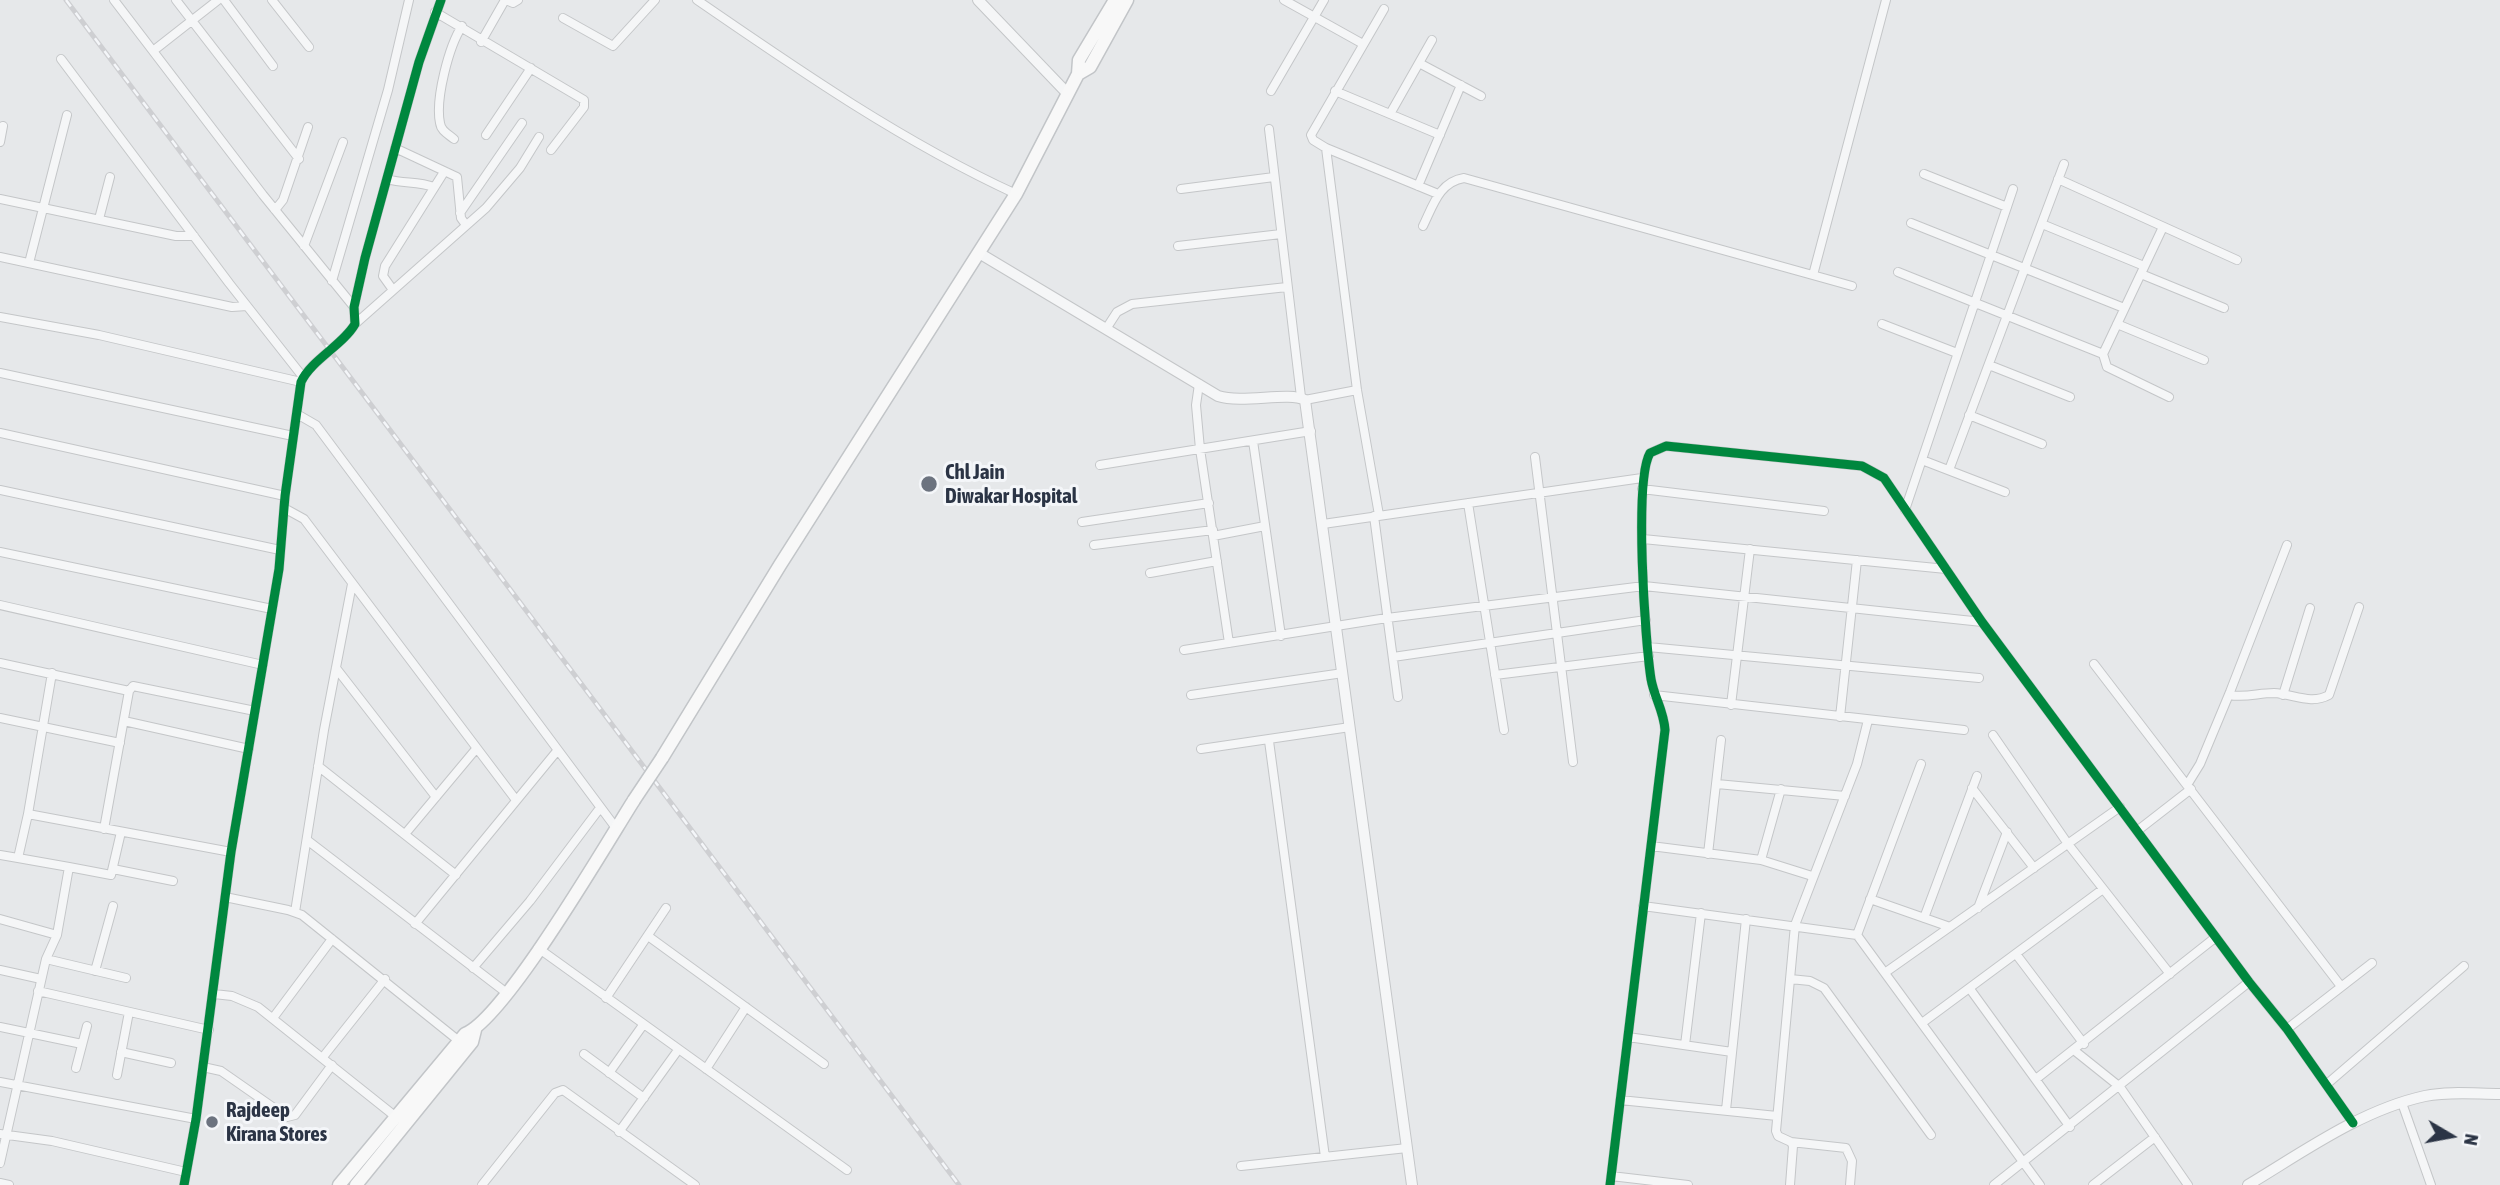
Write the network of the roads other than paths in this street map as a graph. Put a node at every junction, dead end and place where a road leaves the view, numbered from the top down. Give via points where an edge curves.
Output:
1 (114, 0) edge
2 (176, 0) edge
3 (218, 0) edge
4 (224, 0) edge
5 (272, 0) edge
6 (409, 0) edge
7 (441, 0) edge
8 (655, 0) edge
9 (697, 0) edge
10 (978, 0) edge
11 (1115, 0) edge
12 (1127, 0) edge
13 (1284, 0) edge
14 (1324, 0) edge
15 (1886, 0) edge
16 (510, 1) edge
17 (1384, 9) dead end
18 (435, 12) junction
19 (1314, 17) junction
20 (563, 18) dead end
21 (191, 21) junction
22 (462, 26) junction
23 (1432, 40) dead end
24 (481, 41) junction
25 (1363, 44) junction
26 (309, 47) dead end
27 (153, 51) junction
28 (61, 59) dead end
29 (1419, 63) junction
30 (273, 66) dead end
31 (531, 68) junction
32 (1078, 74) junction
33 (1461, 85) junction
34 (1271, 91) dead end
35 (1335, 91) junction
36 (1067, 93) junction
37 (1480, 96) dead end
38 (1390, 114) junction
39 (67, 116) dead end
40 (522, 123) dead end
41 (3, 126) dead end
42 (309, 127) dead end
43 (1269, 129) dead end
44 (486, 135) dead end
45 (1440, 135) junction
46 (539, 137) dead end
47 (454, 139) dead end
48 (0, 142) edge
49 (343, 142) dead end
50 (395, 148) junction
51 (1326, 148) junction
52 (551, 150) dead end
53 (299, 159) junction
54 (2064, 164) dead end
55 (444, 172) junction
56 (1924, 174) dead end
57 (110, 177) dead end
58 (1274, 177) junction
59 (387, 179) junction
60 (2058, 179) junction
61 (1418, 186) junction
62 (434, 187) junction
63 (1181, 188) dead end
64 (2013, 189) dead end
65 (1016, 194) junction
66 (1438, 194) junction
67 (0, 199) edge
68 (43, 207) junction
69 (2007, 207) junction
70 (275, 210) junction
71 (460, 213) junction
72 (99, 219) junction
73 (1911, 223) dead end
74 (2042, 224) junction
75 (466, 225) junction
76 (1423, 226) dead end
77 (2163, 227) junction
78 (1280, 234) junction
79 (194, 236) junction
80 (304, 246) junction
81 (1178, 246) dead end
82 (979, 253) junction
83 (1991, 254) junction
84 (0, 257) edge
85 (2237, 261) dead end
86 (29, 263) junction
87 (2025, 267) junction
88 (2143, 270) junction
89 (1898, 272) dead end
90 (1813, 275) junction
91 (332, 281) junction
92 (1852, 286) dead end
93 (1287, 287) junction
94 (393, 290) junction
95 (1975, 303) junction
96 (247, 306) junction
97 (354, 307) junction
98 (2124, 308) junction
99 (2224, 309) dead end
100 (2007, 315) junction
101 (0, 317) edge
102 (355, 324) junction
103 (1882, 324) dead end
104 (2117, 324) junction
105 (1106, 329) junction
106 (1958, 353) junction
107 (2103, 355) junction
108 (2204, 360) dead end
109 (1989, 365) junction
110 (0, 373) edge
111 (302, 379) junction
112 (1199, 384) junction
113 (1357, 390) junction
114 (2070, 397) dead end
115 (2169, 397) dead end
116 (1303, 399) junction
117 (297, 414) junction
118 (1969, 415) junction
119 (1311, 431) junction
120 (0, 433) edge
121 (293, 436) junction
122 (1253, 441) junction
123 (2042, 444) dead end
124 (1200, 449) junction
125 (1535, 457) dead end
126 (1922, 460) junction
127 (1100, 466) dead end
128 (1949, 470) junction
129 (1642, 478) junction
130 (1642, 489) junction
131 (0, 490) edge
132 (2005, 492) dead end
133 (1539, 493) junction
134 (285, 496) junction
135 (1209, 503) junction
136 (1468, 503) junction
137 (284, 508) junction
138 (1905, 510) junction
139 (1824, 511) dead end
140 (1376, 516) junction
141 (1083, 522) dead end
142 (1323, 524) junction
143 (1265, 526) junction
144 (1213, 533) junction
145 (1643, 539) junction
146 (1094, 545) dead end
147 (2287, 545) dead end
148 (1750, 549) junction
149 (280, 550) junction
150 (0, 552) edge
151 (1857, 560) junction
152 (1217, 561) junction
153 (1946, 569) junction
154 (1150, 573) dead end
155 (352, 584) junction
156 (1644, 586) junction
157 (1745, 595) junction
158 (1551, 596) junction
159 (0, 605) edge
160 (1483, 606) junction
161 (1851, 607) junction
162 (2359, 607) dead end
163 (2310, 608) dead end
164 (272, 609) junction
165 (1387, 618) junction
166 (1646, 620) junction
167 (1982, 622) junction
168 (1336, 628) junction
169 (1556, 632) junction
170 (1281, 636) junction
171 (1229, 643) junction
172 (1489, 643) junction
173 (1184, 650) dead end
174 (1649, 651) junction
175 (1738, 654) junction
176 (1393, 657) junction
177 (0, 663) edge
178 (1844, 663) junction
179 (2094, 664) dead end
180 (263, 665) junction
181 (1561, 666) junction
182 (336, 668) junction
183 (52, 673) junction
184 (1343, 673) junction
185 (1495, 675) junction
186 (1979, 678) dead end
187 (130, 691) junction
188 (1191, 695) dead end
189 (1654, 695) junction
190 (2229, 695) junction
191 (2283, 695) junction
192 (1398, 697) dead end
193 (1731, 705) junction
194 (255, 711) junction
195 (1840, 717) junction
196 (0, 718) edge
197 (1868, 720) junction
198 (124, 721) junction
199 (43, 727) junction
200 (1350, 727) junction
201 (1504, 730) dead end
202 (1964, 730) dead end
203 (1993, 735) dead end
204 (1721, 740) dead end
205 (1269, 741) junction
206 (120, 743) junction
207 (249, 749) junction
208 (476, 749) junction
209 (1201, 749) dead end
210 (557, 751) junction
211 (1573, 762) dead end
212 (1921, 764) dead end
213 (318, 766) junction
214 (1977, 776) dead end
215 (1717, 784) junction
216 (2189, 787) junction
217 (1972, 788) junction
218 (1780, 789) junction
219 (1845, 796) junction
220 (436, 797) junction
221 (516, 800) junction
222 (600, 807) junction
223 (2120, 807) junction
224 (28, 814) junction
225 (616, 828) junction
226 (104, 829) junction
227 (2137, 831) junction
228 (121, 832) junction
229 (2007, 832) junction
230 (405, 834) junction
231 (307, 840) junction
232 (2068, 844) junction
233 (1651, 846) junction
234 (231, 852) junction
235 (1708, 854) junction
236 (0, 855) edge
237 (18, 858) junction
238 (1761, 860) junction
239 (69, 867) junction
240 (2034, 868) junction
241 (113, 869) junction
242 (456, 875) junction
243 (1812, 876) junction
244 (173, 881) dead end
245 (2103, 889) junction
246 (225, 897) junction
247 (1870, 900) junction
248 (113, 906) dead end
249 (1643, 906) junction
250 (666, 908) dead end
251 (1978, 908) junction
252 (295, 912) junction
253 (1701, 913) junction
254 (1924, 918) junction
255 (0, 919) edge
256 (1746, 919) junction
257 (415, 924) junction
258 (1795, 925) junction
259 (1950, 927) junction
260 (57, 935) junction
261 (1857, 935) junction
262 (648, 936) junction
263 (2216, 937) junction
264 (332, 939) junction
265 (538, 948) junction
266 (2016, 954) junction
267 (46, 959) junction
268 (2372, 963) dead end
269 (2464, 966) dead end
270 (473, 968) junction
271 (0, 970) edge
272 (95, 971) junction
273 (1886, 972) junction
274 (2170, 974) junction
275 (126, 978) dead end
276 (41, 979) junction
277 (385, 979) junction
278 (1790, 979) junction
279 (2249, 982) junction
280 (2340, 985) junction
281 (1970, 989) junction
282 (38, 991) junction
283 (214, 994) junction
284 (508, 994) junction
285 (606, 998) junction
286 (746, 1007) junction
287 (129, 1012) junction
288 (273, 1018) junction
289 (1922, 1023) junction
290 (643, 1025) junction
291 (87, 1026) dead end
292 (0, 1027) edge
293 (2287, 1029) junction
294 (209, 1030) junction
295 (475, 1030) junction
296 (31, 1034) junction
297 (1628, 1037) junction
298 (459, 1041) junction
299 (82, 1044) junction
300 (2084, 1044) junction
301 (1685, 1045) junction
302 (678, 1051) junction
303 (2075, 1051) junction
304 (121, 1052) junction
305 (1732, 1052) junction
306 (584, 1054) dead end
307 (323, 1057) junction
308 (171, 1063) dead end
309 (824, 1064) dead end
310 (332, 1065) junction
311 (203, 1067) junction
312 (76, 1068) dead end
313 (706, 1069) junction
314 (609, 1073) junction
315 (117, 1075) dead end
316 (2036, 1079) junction
317 (0, 1082) edge
318 (2327, 1084) junction
319 (18, 1086) junction
320 (2120, 1087) junction
321 (2500, 1094) edge
322 (644, 1098) junction
323 (1620, 1100) junction
324 (2402, 1102) junction
325 (1726, 1110) junction
326 (1777, 1116) junction
327 (396, 1117) junction
328 (196, 1119) junction
329 (2353, 1123) junction
330 (2070, 1126) junction
331 (619, 1132) junction
332 (3, 1135) edge
333 (1931, 1135) dead end
334 (2155, 1137) junction
335 (1791, 1142) junction
336 (1407, 1149) junction
337 (1325, 1157) junction
338 (0, 1163) edge
339 (2024, 1164) junction
340 (1241, 1166) dead end
341 (847, 1170) dead end
342 (186, 1172) junction
343 (1611, 1180) edge
344 (0, 1183) edge
345 (9, 1185) edge
346 (184, 1185) edge
347 (340, 1185) edge
348 (356, 1185) edge
349 (482, 1185) edge
350 (695, 1185) edge
351 (1412, 1185) edge
352 (1688, 1185) edge
353 (1790, 1185) edge
354 (1850, 1185) edge
355 (1994, 1185) edge
356 (2040, 1185) edge
357 (2093, 1185) edge
358 (2188, 1185) edge
359 (2248, 1185) edge
360 (2431, 1185) edge

1 - 27 street
2 - 21 street
3 - 21 street
4 - 30 street
5 - 26 street
6 - 91 street via 368,164
7 - 18 street
8 - 20 street via 612,46
9 - 65 street via 884,124
10 - 36 street
11 - 32 main road via 1079,60
12 - 32 main road via 1090,67
13 - 19 street
14 - 19 street
15 - 90 street
16 - 24 street
17 - 25 street
18 - 22 street
18 - 50 street
19 - 25 street
19 - 34 street
21 - 27 street
21 - 53 street
22 - 24 street
22 - 47 street via 445,72 439,121
23 - 29 street
24 - 31 street
25 - 35 street
27 - 70 street
28 - 79 street
29 - 33 street
29 - 38 street
31 - 44 street
31 - 52 street via 585,103
32 - 36 main road
33 - 37 street
33 - 45 street
35 - 38 street
35 - 51 street via 1311,135
36 - 65 main road
38 - 45 street
39 - 68 street
40 - 71 street
41 - 48 street
42 - 53 street
43 - 58 street
45 - 61 street
46 - 75 street via 505,187
49 - 80 street
50 - 55 street
50 - 59 street
51 - 61 street
51 - 113 street
53 - 70 street
54 - 60 street
55 - 62 street
55 - 71 street via 460,182
56 - 69 street
57 - 72 street
58 - 63 street
58 - 78 street
59 - 62 street
59 - 97 street
60 - 74 street
60 - 77 street
61 - 66 street
62 - 94 street via 385,266 383,276
64 - 69 street
65 - 82 main road
66 - 76 street
66 - 90 street via 1447,184 1464,178
67 - 68 street
68 - 72 street
68 - 86 street
69 - 83 street
70 - 80 street
71 - 75 street
72 - 79 street
73 - 83 street
74 - 87 street
74 - 88 street
75 - 94 street
77 - 85 street
77 - 88 street
78 - 81 street
78 - 93 street
79 - 96 street
80 - 91 street
82 - 105 street
82 - 225 main road, bridge
83 - 87 street
83 - 95 street
84 - 86 street
86 - 96 street via 232,307
87 - 98 street
87 - 100 street
88 - 98 street
88 - 99 street
89 - 95 street
90 - 92 street
91 - 97 street
93 - 105 street via 1132,304 1117,312
93 - 116 street
94 - 102 street
95 - 100 street
95 - 106 street
96 - 111 street
97 - 102 street
98 - 104 street
100 - 107 street
100 - 109 street
101 - 111 street
102 - 111 street
103 - 106 street
104 - 107 street
104 - 108 street
105 - 112 street
106 - 126 street
107 - 115 street via 2107,367
109 - 114 street
109 - 118 street
110 - 121 street
111 - 117 street
112 - 116 street via 1218,396 1241,401
112 - 124 street
113 - 116 street
113 - 140 street
116 - 119 street
117 - 121 street
117 - 210 street via 316,425
118 - 123 street
118 - 128 street
119 - 122 street
119 - 142 street
120 - 134 street
121 - 134 street
122 - 124 street
122 - 143 street
124 - 127 street
124 - 135 street
125 - 133 street
126 - 128 street
126 - 138 street
128 - 132 street
129 - 130 street
129 - 133 street
129 - 138 street via 1650,453 1666,446 1862,466 1884,478
130 - 139 street
130 - 145 street
131 - 149 street
133 - 136 street
133 - 158 street
134 - 137 street
135 - 141 street
135 - 144 street
136 - 140 street
136 - 160 street
137 - 149 street
137 - 155 street via 304,519
138 - 153 street
140 - 142 street
140 - 165 street
142 - 168 street
143 - 144 street
143 - 170 street
144 - 146 street
144 - 152 street
145 - 148 street
145 - 156 street
147 - 190 street
148 - 151 street
148 - 157 street
149 - 164 street
150 - 164 street
151 - 153 street
151 - 161 street
152 - 154 street
152 - 171 street
153 - 167 street
155 - 182 street
155 - 208 street
156 - 157 street
156 - 158 street
156 - 166 street
157 - 161 street
157 - 175 street
158 - 160 street
158 - 169 street
159 - 180 street
160 - 165 street
160 - 172 street
161 - 167 street
161 - 178 street
162 - 191 street via 2329,695 2320,699
163 - 191 street
164 - 180 street
165 - 168 street
165 - 176 street
166 - 169 street
166 - 174 street
167 - 223 street
168 - 170 street
168 - 184 street
169 - 172 street
169 - 181 street
170 - 171 street
171 - 173 street
172 - 176 street
172 - 185 street
174 - 175 street
174 - 181 street
174 - 189 street
175 - 178 street
175 - 193 street
176 - 192 street
177 - 183 street
178 - 186 street
178 - 195 street
179 - 216 street
180 - 194 street
181 - 185 street
181 - 211 street
182 - 213 street
182 - 220 street
183 - 187 street
183 - 199 street
184 - 188 street
184 - 200 street
185 - 201 street
187 - 194 street via 138,684
187 - 198 street
189 - 193 street
189 - 233 street via 1665,730
190 - 191 street
190 - 216 street
193 - 195 street
194 - 207 street
195 - 197 street
196 - 199 street
197 - 202 street
197 - 219 street
198 - 206 street
198 - 207 street
199 - 206 street
199 - 224 street
200 - 205 street
200 - 336 street
203 - 232 street
204 - 215 street
205 - 209 street
205 - 337 street
206 - 226 street
207 - 234 street
208 - 220 street
208 - 221 street
210 - 221 street
210 - 222 street
212 - 247 street
213 - 230 street
213 - 231 street
214 - 217 street
215 - 218 street
215 - 235 street
216 - 227 street
216 - 280 street
217 - 229 street
217 - 254 street
218 - 219 street
218 - 238 street
219 - 243 street
220 - 230 street
221 - 242 street
222 - 225 street
222 - 270 street
223 - 227 street
223 - 232 street
224 - 226 street
224 - 237 street
225 - 265 main road
226 - 228 street
227 - 263 street
228 - 234 street
228 - 241 street
229 - 240 street
229 - 251 street
230 - 242 street
231 - 252 street
231 - 257 street
232 - 240 street
232 - 245 street
233 - 235 street
233 - 249 street
234 - 246 street
235 - 238 street
236 - 237 street
237 - 239 street
238 - 243 street
239 - 241 street via 107,876
239 - 260 street
240 - 251 street
241 - 244 street
242 - 257 street
243 - 258 street
245 - 266 street
245 - 274 street
246 - 252 street
246 - 283 street
247 - 254 street
247 - 261 street
248 - 272 street
249 - 253 street
249 - 297 street
250 - 262 street
251 - 259 street
252 - 264 street
253 - 256 street
253 - 301 street
254 - 259 street
255 - 260 street
256 - 258 street
256 - 305 street
257 - 270 street
258 - 261 street
258 - 278 street
259 - 273 street
260 - 267 street
261 - 273 street
262 - 285 street
262 - 286 street
263 - 274 street
263 - 279 street
264 - 277 street
264 - 288 street
265 - 284 main road
265 - 285 street
266 - 281 street
266 - 300 street
267 - 272 street
267 - 276 street
268 - 280 street
269 - 318 street
270 - 284 street
271 - 276 street
272 - 275 street
273 - 289 street
274 - 300 street
276 - 282 street
277 - 298 street
277 - 307 street
278 - 326 street
278 - 333 street via 1824,988
279 - 293 street
279 - 320 street
280 - 293 street
281 - 289 street
281 - 316 street
282 - 287 street
282 - 296 street
283 - 288 street via 242,999
283 - 294 street
284 - 295 main road
285 - 290 street
286 - 309 street
286 - 313 street
287 - 294 street
287 - 304 street
288 - 307 street
289 - 339 street
290 - 302 street
290 - 314 street
291 - 299 street
292 - 296 street
293 - 318 street
294 - 311 street
295 - 298 main road
295 - 348 main road via 472,1042
296 - 299 street
296 - 319 street
297 - 301 street
297 - 323 street
298 - 327 main road
299 - 312 street
300 - 303 street
301 - 305 street
302 - 313 street
302 - 322 street
303 - 316 street
303 - 320 street
304 - 308 street
304 - 315 street
305 - 325 street
306 - 314 street
307 - 310 street
310 - 311 street via 295,1115 287,1117 221,1071
310 - 327 street
311 - 328 street
313 - 341 street
314 - 322 street
316 - 330 street
317 - 319 street
318 - 329 street
319 - 328 street
319 - 332 street
320 - 330 street
320 - 334 street
321 - 324 street via 2427,1096
322 - 331 street
323 - 325 street
323 - 343 street
324 - 329 street
324 - 360 street
325 - 326 street
326 - 335 street via 1777,1136
327 - 347 main road
328 - 342 street
329 - 359 street
330 - 339 street
331 - 349 street via 566,1091 558,1090
331 - 350 street
332 - 338 street
332 - 342 street via 52,1141
334 - 357 street
334 - 358 street
335 - 353 street
335 - 354 street via 1846,1148 1852,1161
336 - 337 street
336 - 351 street
337 - 340 street
339 - 355 street
339 - 356 street
342 - 346 street
343 - 352 street
344 - 345 street

